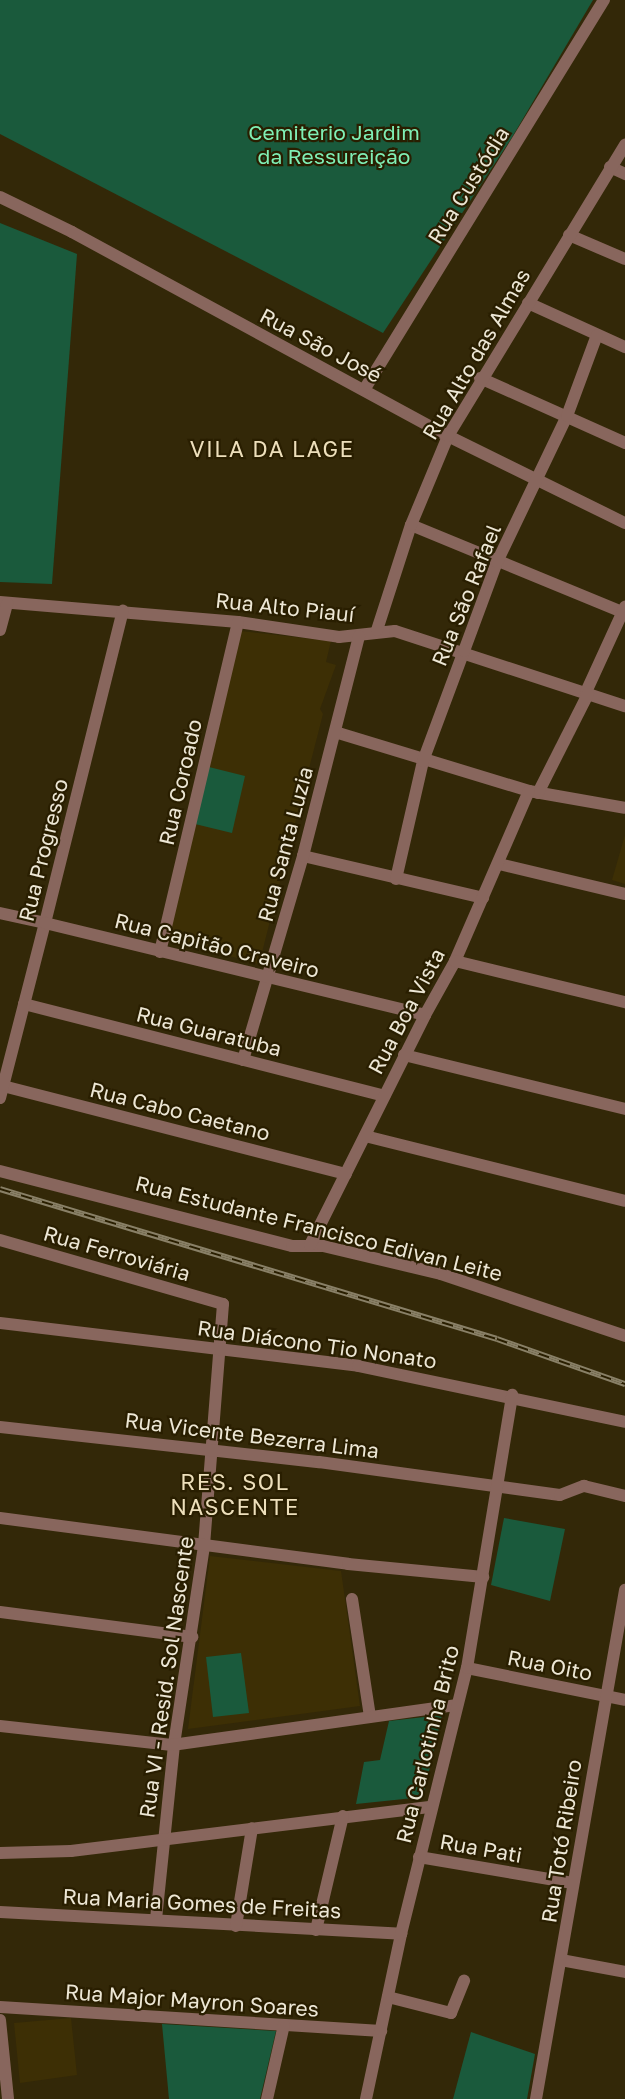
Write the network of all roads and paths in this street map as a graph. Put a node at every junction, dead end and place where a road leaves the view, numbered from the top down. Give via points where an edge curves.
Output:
1 (604, 0) edge
2 (625, 145) edge
3 (610, 167) junction
4 (625, 174) edge
5 (0, 198) edge
6 (569, 236) junction
7 (625, 259) edge
8 (528, 303) junction
9 (597, 335) junction
10 (625, 347) edge
11 (480, 378) junction
12 (364, 390) junction
13 (567, 416) junction
14 (448, 436) junction
15 (625, 443) edge
16 (536, 480) junction
17 (625, 523) edge
18 (411, 525) junction
19 (497, 562) junction
20 (3, 603) edge
21 (123, 611) junction
22 (624, 611) edge
23 (238, 622) junction
24 (0, 630) edge
25 (377, 630) junction
26 (359, 636) junction
27 (464, 651) junction
28 (587, 693) junction
29 (625, 706) edge
30 (335, 732) junction
31 (423, 761) junction
32 (534, 792) junction
33 (625, 808) edge
34 (303, 856) junction
35 (499, 864) junction
36 (396, 879) junction
37 (625, 894) edge
38 (483, 897) junction
39 (0, 913) edge
40 (45, 923) junction
41 (160, 952) junction
42 (455, 961) junction
43 (270, 977) junction
44 (625, 1002) edge
45 (24, 1004) junction
46 (425, 1015) junction
47 (404, 1055) junction
48 (243, 1060) junction
49 (2, 1092) edge
50 (384, 1096) junction
51 (625, 1109) edge
52 (365, 1136) junction
53 (0, 1171) edge
54 (346, 1174) junction
55 (625, 1201) edge
56 (0, 1240) edge
57 (310, 1245) junction
58 (223, 1304) joint
59 (0, 1323) edge
60 (625, 1336) edge
61 (219, 1348) junction
62 (512, 1395) junction
63 (625, 1422) edge
64 (0, 1427) edge
65 (211, 1449) junction
66 (499, 1485) junction
67 (625, 1496) edge
68 (0, 1518) edge
69 (204, 1546) junction
70 (483, 1577) junction
71 (625, 1590) edge
72 (352, 1599) dead end
73 (0, 1612) edge
74 (192, 1637) junction
75 (467, 1668) junction
76 (605, 1696) junction
77 (625, 1700) edge
78 (457, 1705) junction
79 (370, 1717) junction
80 (0, 1726) edge
81 (175, 1744) junction
82 (431, 1807) junction
83 (344, 1816) junction
84 (252, 1827) junction
85 (164, 1839) junction
86 (0, 1853) edge
87 (419, 1857) junction
88 (573, 1883) junction
89 (0, 1912) edge
90 (156, 1920) junction
91 (236, 1926) junction
92 (316, 1930) junction
93 (401, 1934) junction
94 (561, 1960) junction
95 (625, 1972) edge
96 (464, 1980) dead end
97 (388, 1997) junction
98 (0, 2007) edge
99 (0, 2020) edge
100 (284, 2025) junction
101 (381, 2031) junction
102 (8, 2099) edge
103 (267, 2099) edge
104 (366, 2099) edge
105 (536, 2099) edge

1 - 12 street, Rua Custódia
2 - 3 street, Rua Alto das Almas
3 - 4 street
3 - 6 street, Rua Alto das Almas
5 - 12 street, Rua São José
6 - 7 street
6 - 8 street, Rua Alto das Almas
8 - 9 street
8 - 11 street, Rua Alto das Almas
9 - 10 street
9 - 13 street, Rua São Rafael
11 - 13 street
11 - 14 street, Rua Alto das Almas
12 - 14 street, Rua São José
13 - 15 street
13 - 16 street, Rua São Rafael
14 - 16 street, Rua São José
14 - 18 street, Rua Alto das Almas
16 - 17 street, Rua São José
16 - 19 street, Rua São Rafael
18 - 19 street
18 - 25 street, Rua Alto das Almas
19 - 22 street
19 - 27 street, Rua São Rafael
20 - 21 street, Rua Alto Piauí
20 - 24 street
21 - 23 street, Rua Alto Piauí
21 - 40 street, Rua Progresso
22 - 28 street, Rua Boa Vista
23 - 26 street, Rua Alto Piauí
23 - 41 street, Rua Coroado
25 - 26 street, Rua Alto Piauí
25 - 27 street, Rua Alto Piauí via 395,631
26 - 30 street, Rua Santa Luzia
27 - 28 street, Rua Alto Piauí
27 - 31 street, Rua São Rafael
28 - 29 street, Rua Alto Piauí
28 - 32 street, Rua Boa Vista
30 - 31 street
30 - 34 street, Rua Santa Luzia
31 - 32 street
31 - 36 street, Rua São Rafael
32 - 33 street
32 - 35 street, Rua Boa Vista
34 - 36 street
34 - 43 street, Rua Santa Luzia
35 - 37 street
35 - 38 street, Rua Boa Vista
36 - 38 street
38 - 42 street, Rua Boa Vista
39 - 40 street, Rua Capitão Craveiro
40 - 41 street, Rua Capitão Craveiro
40 - 45 street, Rua Progresso
41 - 43 street, Rua Capitão Craveiro
42 - 44 street
42 - 46 street, Rua Boa Vista
43 - 46 street, Rua Capitão Craveiro
43 - 48 street, Rua Santa Luzia
45 - 48 street, Rua Guaratuba
45 - 49 street, Rua Progresso
46 - 47 street, Rua Boa Vista
47 - 50 street, Rua Boa Vista
47 - 51 street
48 - 50 street, Rua Guaratuba
49 - 54 street, Rua Cabo Caetano
50 - 52 street, Rua Boa Vista
52 - 54 street, Rua Boa Vista
52 - 55 street
53 - 57 street, Rua Estudante Francisco Edivan Leite via 292,1246
54 - 57 street, Rua Boa Vista
56 - 58 street, Rua Ferroviária
57 - 60 street, Rua Estudante Francisco Edivan Leite via 441,1274
58 - 61 street, Rua VI - Resid. Sol Nascente
59 - 61 street, Rua Diácono Tio Nonato
61 - 62 street, Rua Diácono Tio Nonato via 358,1366
61 - 65 street, Rua VI - Resid. Sol Nascente
62 - 63 street, Rua Diácono Tio Nonato
62 - 66 street, Rua Carlotinha Brito
64 - 65 street, Rua Vicente Bezerra Lima
65 - 66 street, Rua Vicente Bezerra Lima
65 - 69 street, Rua VI - Resid. Sol Nascente
66 - 67 street, Rua Vicente Bezerra Lima via 560,1495 584,1485
66 - 70 street, Rua Carlotinha Brito
68 - 69 street
69 - 70 street
69 - 74 street, Rua VI - Resid. Sol Nascente
70 - 75 street, Rua Carlotinha Brito
71 - 76 street, Rua Totó Ribeiro
72 - 79 street
73 - 74 street
74 - 81 street, Rua VI - Resid. Sol Nascente
75 - 76 street, Rua Oito
75 - 78 street, Rua Carlotinha Brito
76 - 77 street, Rua Oito
76 - 88 street, Rua Totó Ribeiro
78 - 79 street
78 - 82 street, Rua Carlotinha Brito
79 - 81 street
80 - 81 street
81 - 85 street, Rua VI - Resid. Sol Nascente
82 - 83 street
82 - 87 street, Rua Carlotinha Brito
83 - 84 street
83 - 92 street
84 - 85 street
84 - 91 street
85 - 86 street via 71,1851
85 - 90 street, Rua VI - Resid. Sol Nascente
87 - 88 street, Rua Pati
87 - 93 street, Rua Carlotinha Brito
88 - 94 street, Rua Totó Ribeiro
89 - 90 street, Rua Maria Gomes de Freitas
90 - 91 street, Rua Maria Gomes de Freitas
91 - 92 street, Rua Maria Gomes de Freitas
92 - 93 street, Rua Maria Gomes de Freitas
93 - 97 street, Rua Carlotinha Brito
94 - 95 street
94 - 105 street, Rua Totó Ribeiro
96 - 97 street via 451,2013
97 - 101 street, Rua Carlotinha Brito
98 - 100 street, Rua Major Mayron Soares
99 - 102 street
100 - 101 street, Rua Major Mayron Soares
100 - 103 street
101 - 104 street, Rua Carlotinha Brito

